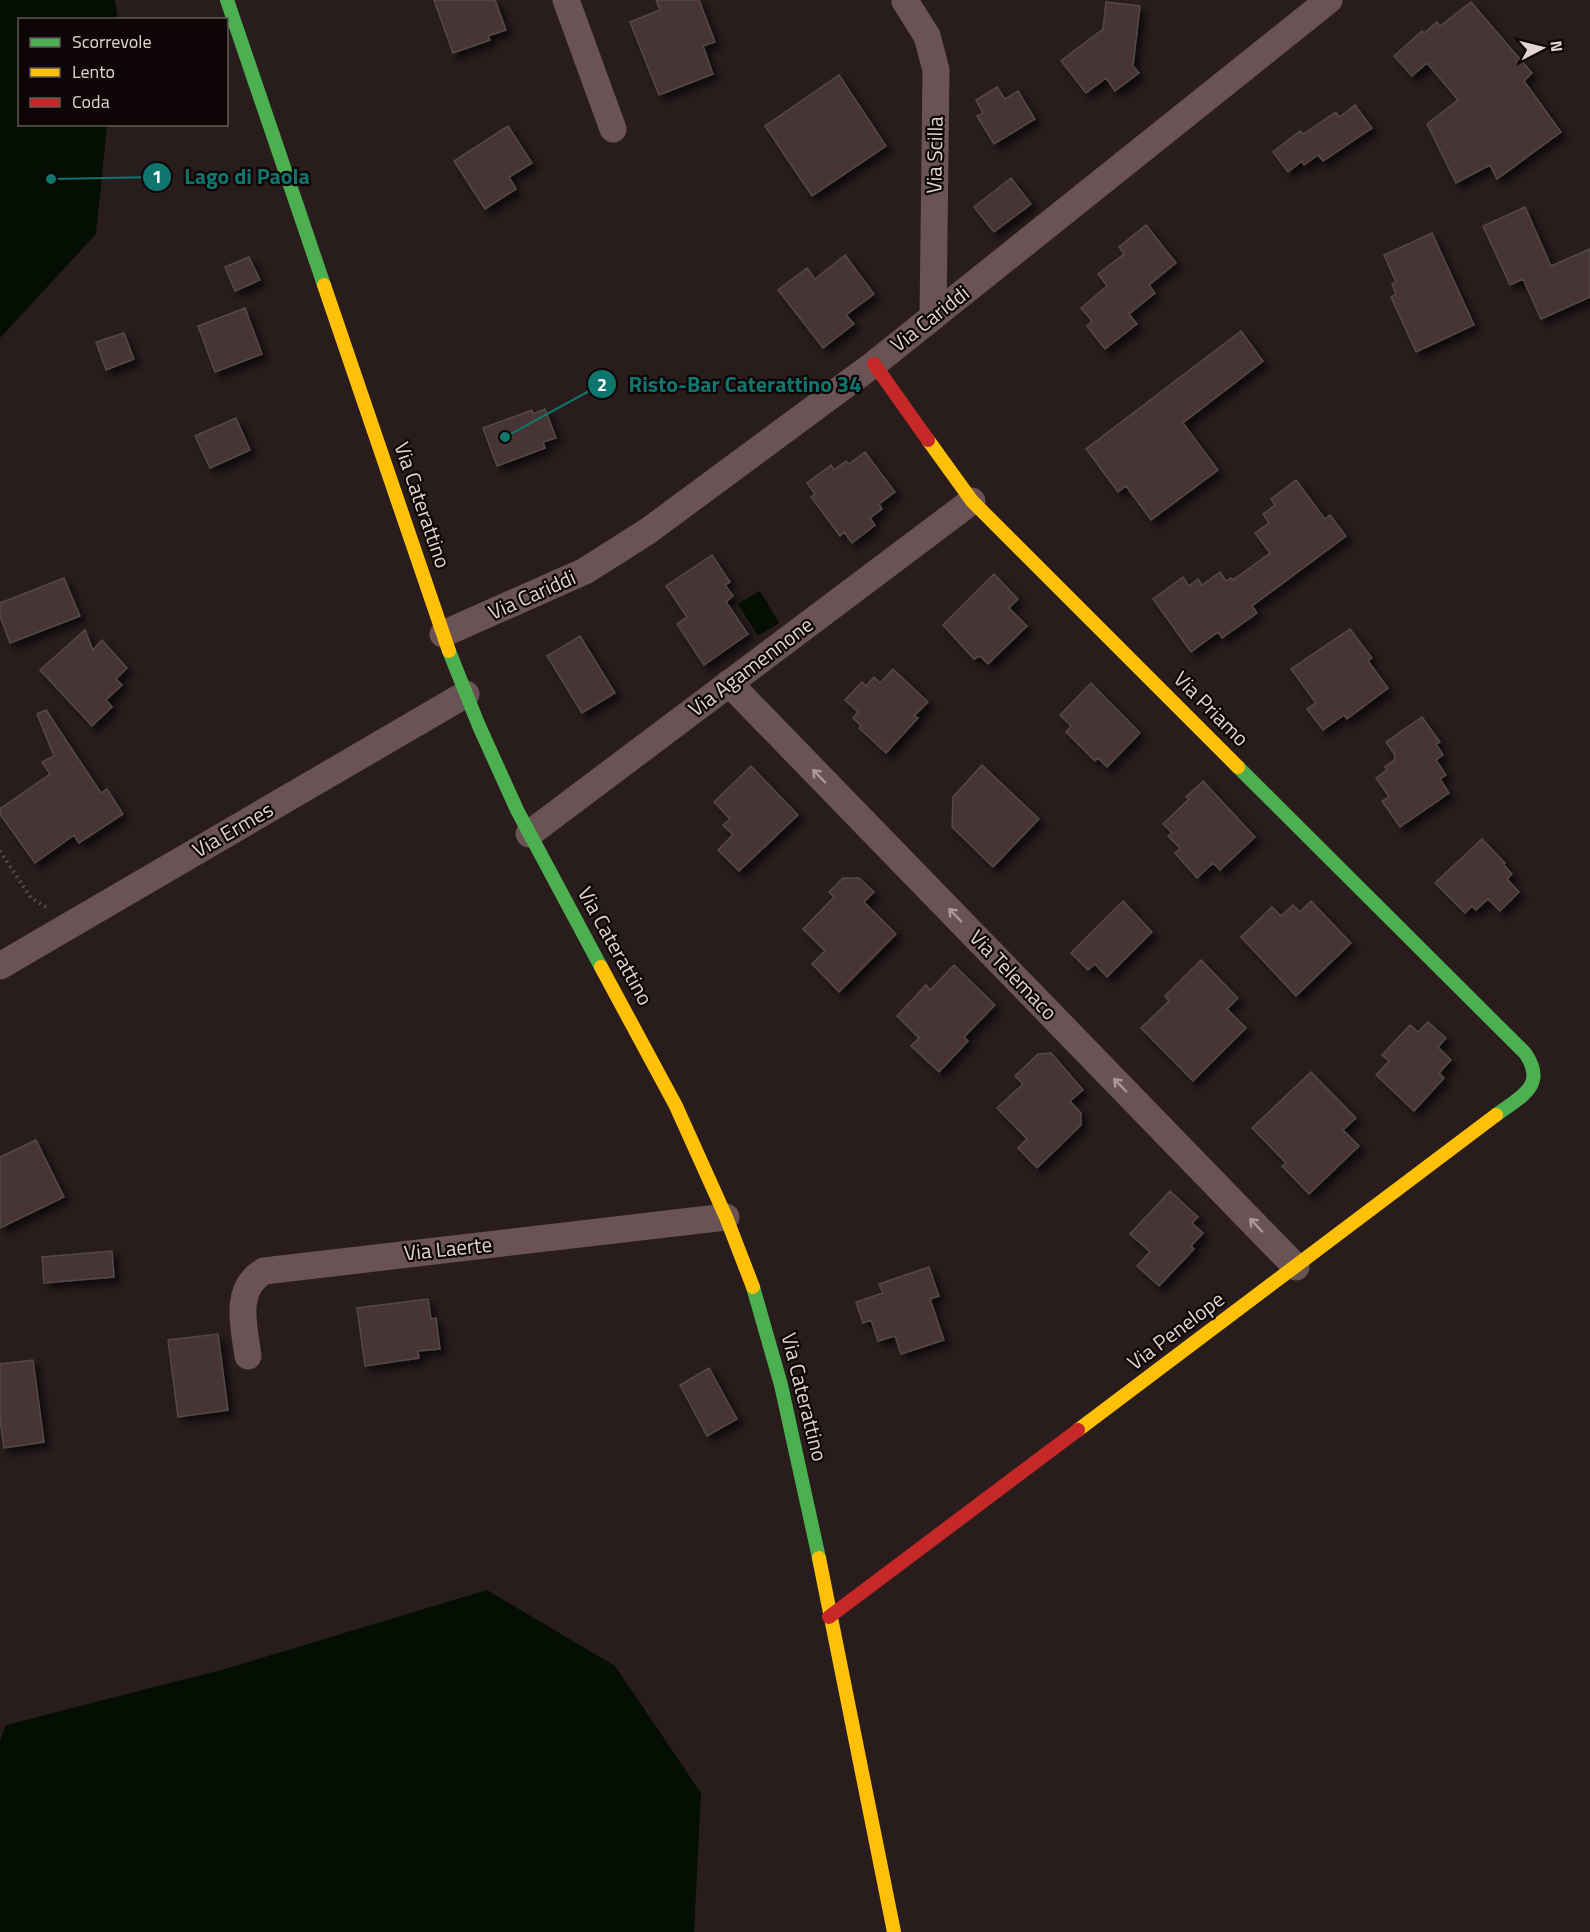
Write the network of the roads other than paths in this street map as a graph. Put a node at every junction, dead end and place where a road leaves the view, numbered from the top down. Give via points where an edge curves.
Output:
1 (227, 0) edge
2 (566, 0) edge
3 (1329, 0) edge
4 (905, 1) edge
5 (613, 129) dead end
6 (933, 317) junction
7 (874, 364) junction
8 (972, 501) junction
9 (443, 634) junction
10 (729, 683) junction
11 (466, 694) junction
12 (529, 834) junction
13 (0, 966) edge
14 (1534, 1071) joint
15 (726, 1217) junction
16 (1296, 1267) junction
17 (248, 1356) dead end
18 (829, 1617) junction
19 (894, 1932) edge

1 - 9 street, Via Caterattino
2 - 5 street
3 - 6 street, Via Cariddi
4 - 6 street, Via Scilla via 927,36 936,70
6 - 7 street, Via Cariddi
7 - 8 street, Via Priamo
7 - 9 street, Via Cariddi via 603,561
8 - 10 street, Via Agamennone
8 - 14 street, Via Priamo via 1517,1045
9 - 11 street, Via Caterattino
10 - 12 street, Via Agamennone
16 -> 10 street, Via Telemaco
11 - 12 street, Via Caterattino
11 - 13 street, Via Ermes
12 - 15 street, Via Caterattino via 660,1073
14 - 16 street, Via Penelope via 1527,1092
15 - 17 street, Via Laerte via 264,1271 250,1281 243,1298
15 - 18 street, Via Caterattino via 755,1293 772,1353 799,1463
16 - 18 street, Via Penelope
18 - 19 street, Via Caterattino

